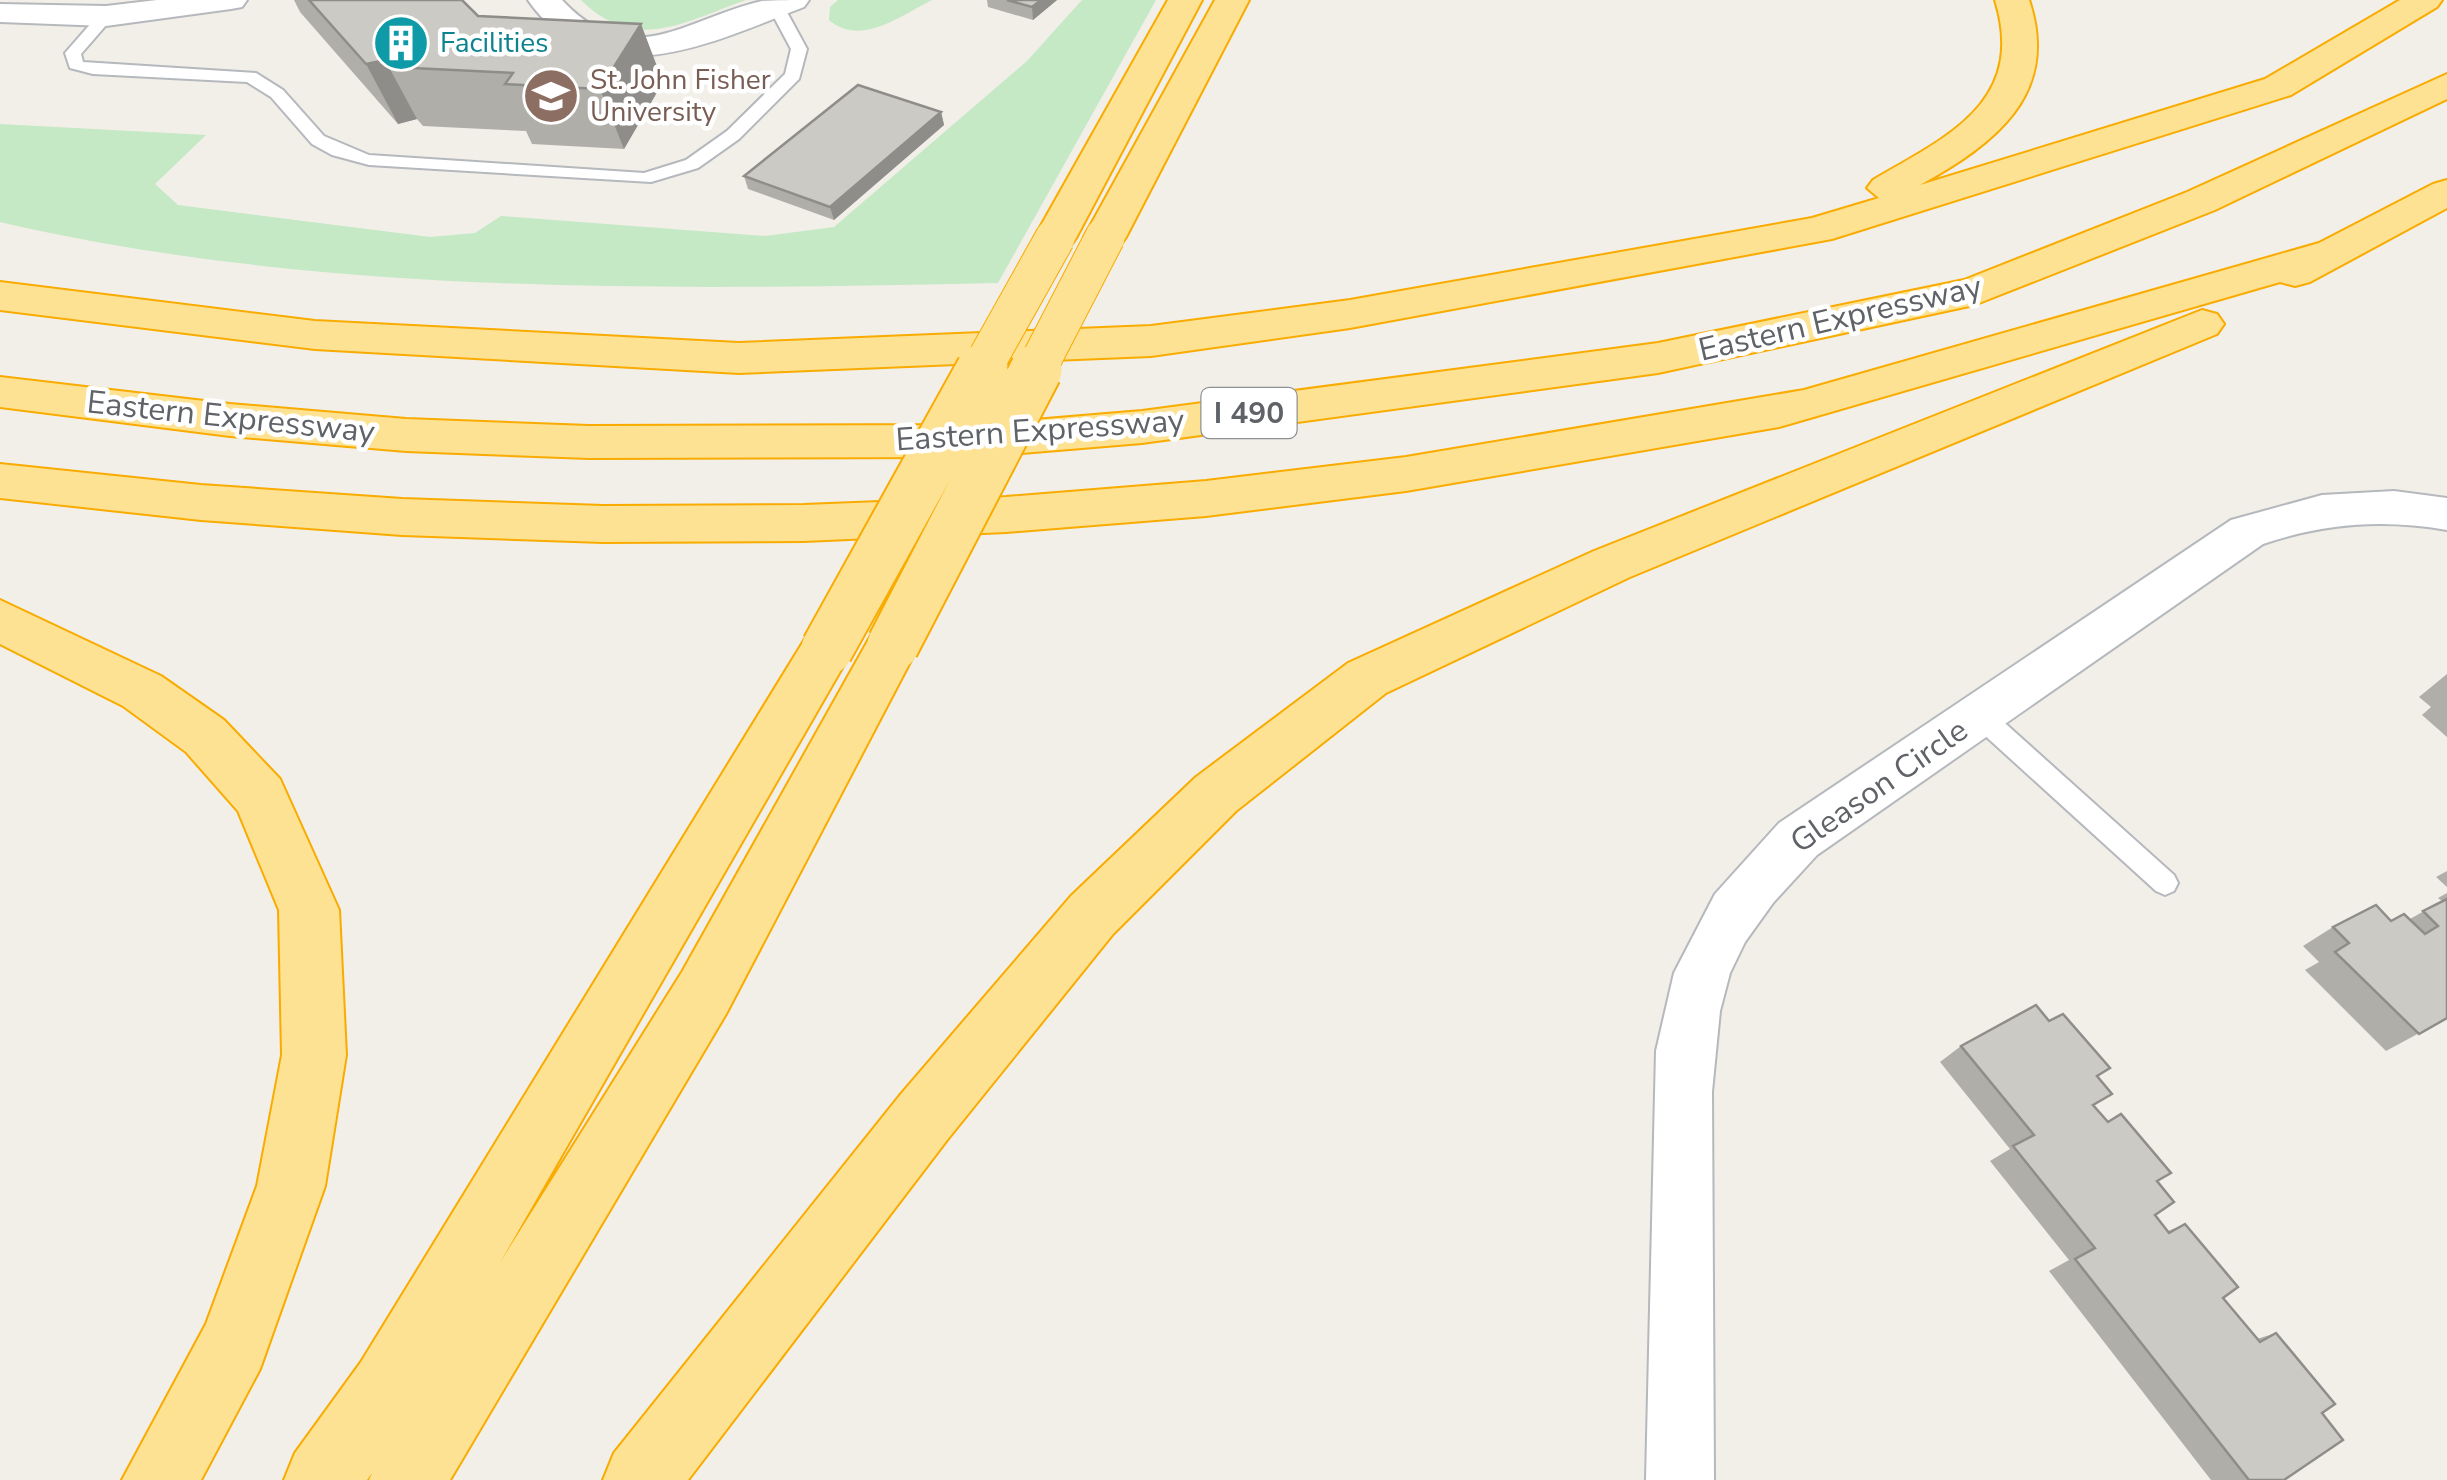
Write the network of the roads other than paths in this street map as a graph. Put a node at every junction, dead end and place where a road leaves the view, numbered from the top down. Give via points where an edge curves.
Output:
1 (231, 0) edge
2 (544, 0) edge
3 (1185, 0) edge
4 (1232, 0) edge
5 (2012, 0) edge
6 (2425, 0) edge
7 (784, 3) edge
8 (0, 13) edge
9 (106, 16) junction
10 (2447, 84) edge
11 (2447, 192) edge
12 (1818, 230) junction
13 (2328, 254) junction
14 (0, 296) edge
15 (0, 392) edge
16 (0, 481) edge
17 (2447, 514) edge
18 (0, 620) edge
19 (1978, 715) junction
20 (2165, 883) dead end
21 (160, 1480) edge
22 (322, 1480) edge
23 (407, 1480) edge
24 (641, 1480) edge
25 (1680, 1480) edge

1 - 9 street
2 - 7 street via 588,39 634,46 680,40
3 - 22 highway, bridge via 827,649 387,1388
4 - 23 highway, bridge via 704,993
5 - 12 highway via 2021,50 2008,91 1980,131
6 - 12 highway via 2278,87
7 - 9 lane via 800,48 793,74 733,135 692,164 645,178 369,160 336,151 312,136 270,83 76,65 73,53
8 - 9 street
10 - 15 highway, Eastern Expressway / I 490 via 2201,201 1974,291 1658,358 1142,427 975,441 589,442 250,422
11 - 13 highway
12 - 14 highway via 1332,317 1152,341 945,351 739,358 334,336
13 - 16 highway via 1805,406 1473,466 1162,505 834,524 553,524 247,508
13 - 24 highway via 2219,317 1630,556 1366,678 1216,794 1092,915
17 - 19 street, Gleason Circle via 2356,504 2247,532
18 - 21 highway via 142,691 205,736 260,796 309,910 314,1055 291,1186 236,1344
19 - 20 lane
19 - 25 street, Gleason Circle via 1798,839 1751,886 1715,941 1693,1006 1682,1090

